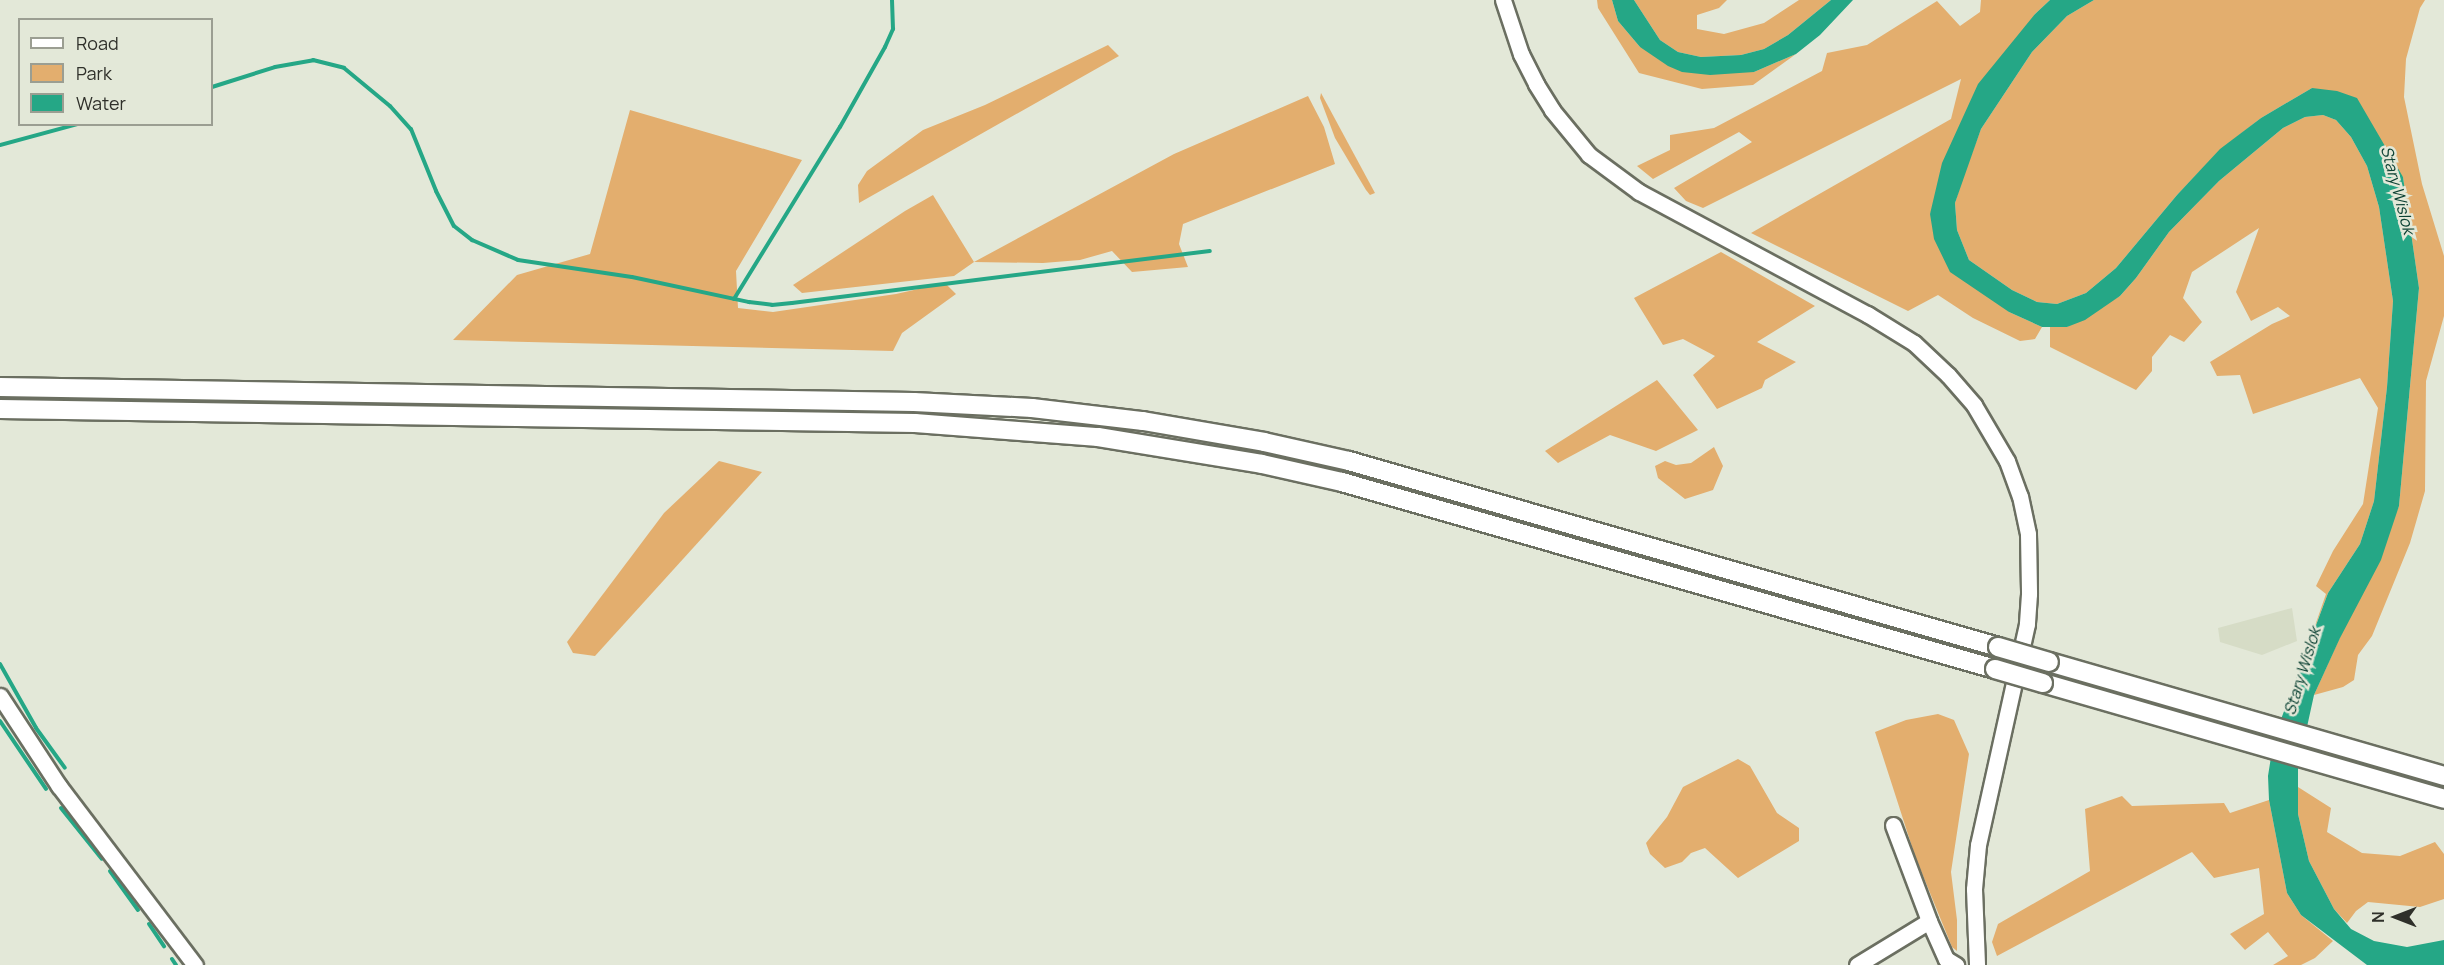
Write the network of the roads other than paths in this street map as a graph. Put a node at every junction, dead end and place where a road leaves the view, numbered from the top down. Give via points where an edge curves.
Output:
1 (1503, 0) edge
2 (0, 387) edge
3 (0, 409) edge
4 (0, 696) edge
5 (2444, 776) edge
6 (2444, 799) edge
7 (1893, 825) dead end
8 (1929, 921) junction
9 (195, 965) edge
10 (1857, 965) edge
11 (1956, 965) edge
12 (1977, 965) edge

1 - 12 street via 1536,84 1551,110 1590,155 1639,192 1914,343 1974,405 2007,461 2028,534 2029,594 2027,624 1978,845 1974,889
2 - 5 main road, bridge via 914,402 1032,408 1132,419 1349,461
3 - 6 main road, bridge via 915,423 1098,437 1262,464 1353,485
4 - 9 street via 59,786
7 - 8 street
8 - 10 street
8 - 11 street via 1946,959

